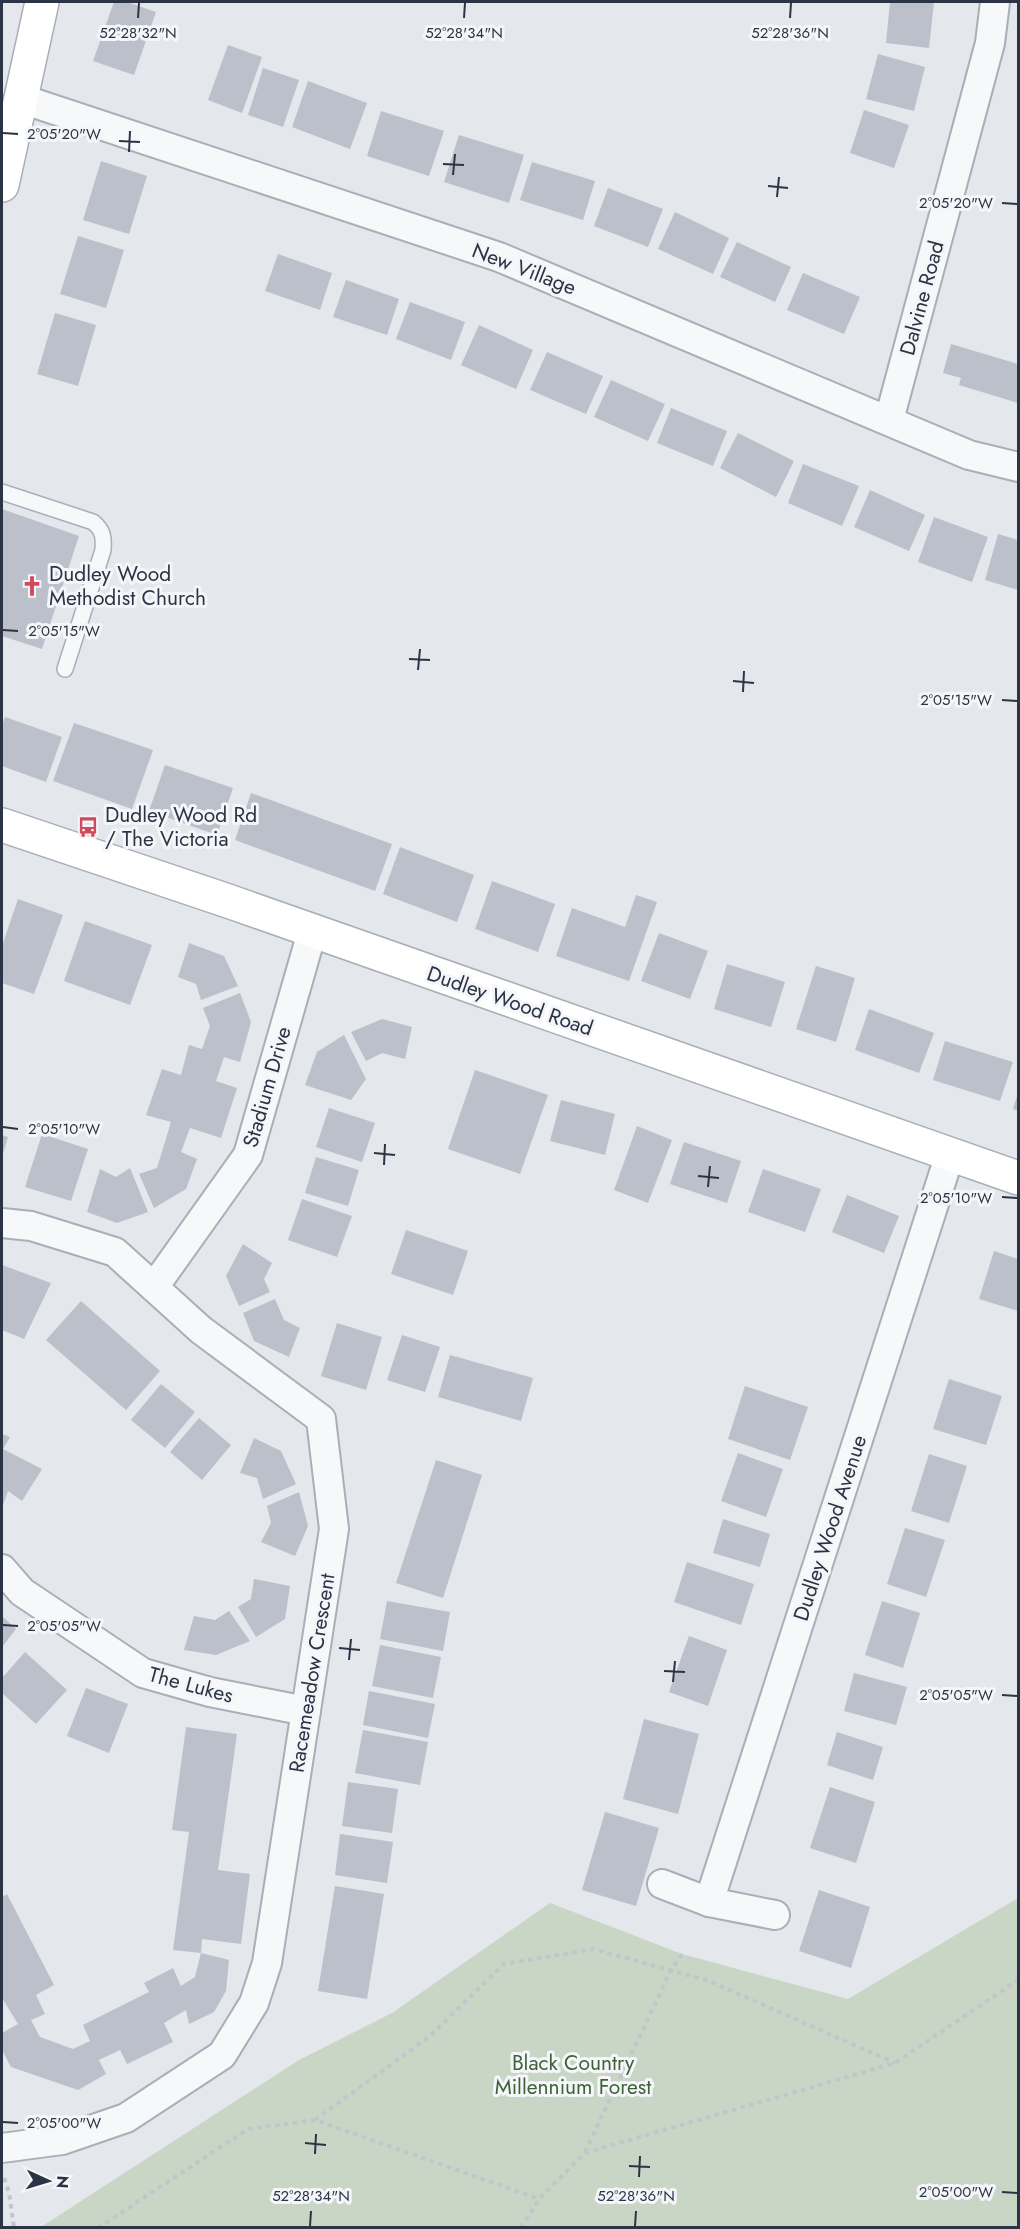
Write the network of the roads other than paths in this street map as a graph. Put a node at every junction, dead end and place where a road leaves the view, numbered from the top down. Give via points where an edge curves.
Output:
1 (42, 2) edge
2 (995, 2) edge
3 (19, 98) junction
4 (2, 185) edge
5 (889, 420) junction
6 (1018, 467) edge
7 (2, 492) edge
8 (65, 669) dead end
9 (2, 825) edge
10 (312, 932) junction
11 (950, 1154) junction
12 (1018, 1178) edge
13 (2, 1223) edge
14 (153, 1287) junction
15 (2, 1569) edge
16 (306, 1711) junction
17 (662, 1884) dead end
18 (709, 1902) junction
19 (775, 1915) dead end
20 (2, 2148) edge

1 - 3 street
2 - 5 street, Dalvine Road via 990,43
3 - 4 street
3 - 5 street, New Village via 500,257
5 - 6 street, New Village via 969,455
7 - 8 lane via 93,522 104,538
9 - 10 street, Dudley Wood Road
10 - 11 street, Dudley Wood Road
10 - 14 street, Stadium Drive via 248,1155
11 - 12 street, Dudley Wood Road
11 - 18 street, Dudley Wood Avenue
13 - 14 street, Racemeadow Crescent via 31,1226 115,1252
14 - 16 street, Racemeadow Crescent via 201,1330 321,1419 334,1529
15 - 16 street, The Lukes via 22,1592 143,1673 210,1692
16 - 20 street, Racemeadow Crescent via 267,1963 254,2003 222,2055 126,2118 62,2140
17 - 18 street
18 - 19 street

